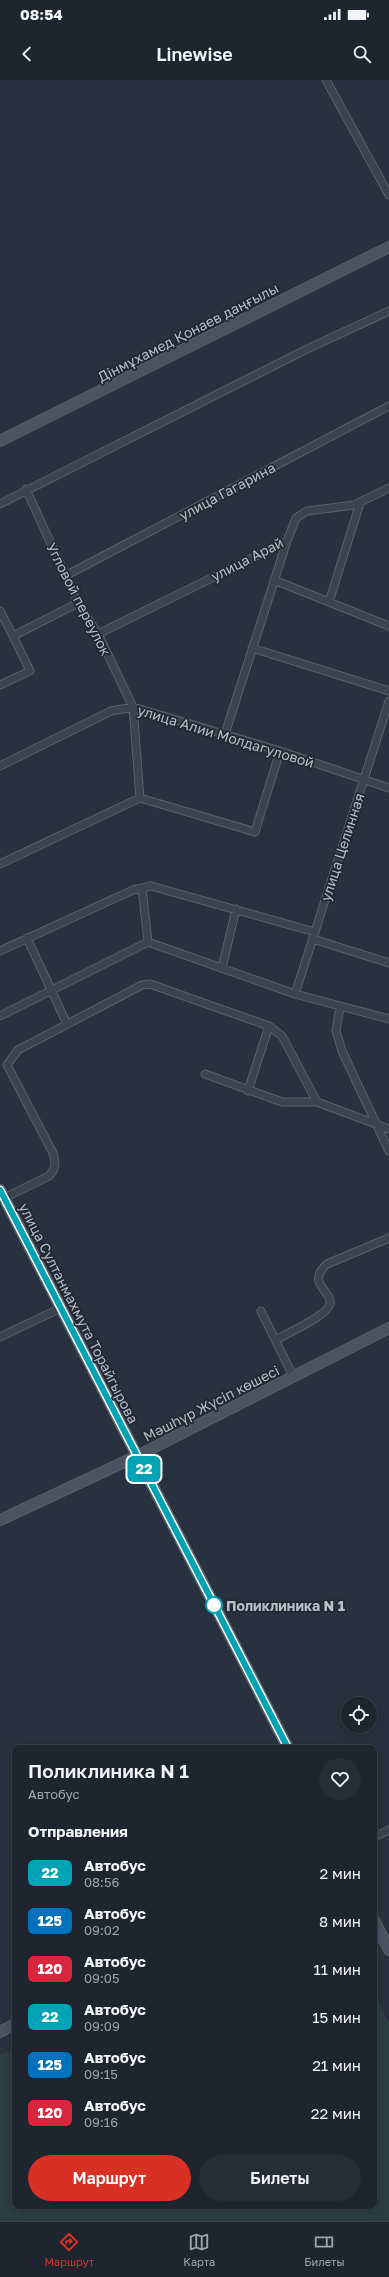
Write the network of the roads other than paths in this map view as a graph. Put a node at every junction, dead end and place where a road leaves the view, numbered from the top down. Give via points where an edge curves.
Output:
1 (326, 80) edge
2 (389, 195) edge
3 (389, 247) edge
4 (389, 311) edge
5 (389, 406) edge
6 (0, 442) edge
7 (389, 488) edge
8 (26, 489) junction
9 (360, 503) junction
10 (0, 504) edge
11 (287, 541) junction
12 (65, 576) junction
13 (274, 580) junction
14 (329, 602) junction
15 (78, 603) junction
16 (0, 611) edge
17 (389, 626) edge
18 (98, 634) junction
19 (13, 636) junction
20 (252, 648) junction
21 (0, 685) edge
22 (389, 691) edge
23 (389, 701) edge
24 (133, 707) junction
25 (225, 734) junction
26 (280, 751) junction
27 (0, 766) edge
28 (364, 780) junction
29 (389, 788) edge
30 (140, 798) junction
31 (0, 864) edge
32 (142, 888) junction
33 (236, 909) junction
34 (315, 932) junction
35 (27, 938) junction
36 (313, 939) junction
37 (148, 942) junction
38 (0, 951) edge
39 (389, 963) edge
40 (222, 968) junction
41 (51, 991) junction
42 (295, 994) junction
43 (340, 1006) junction
44 (0, 1016) edge
45 (389, 1019) edge
46 (67, 1024) junction
47 (269, 1026) junction
48 (205, 1074) dead end
49 (248, 1091) junction
50 (317, 1102) junction
51 (377, 1123) junction
52 (389, 1129) edge
53 (389, 1152) edge
54 (1, 1196) edge
55 (389, 1238) edge
56 (61, 1308) junction
57 (261, 1311) dead end
58 (389, 1328) edge
59 (0, 1336) edge
60 (276, 1340) junction
61 (293, 1376) junction
62 (137, 1456) junction
63 (0, 1520) edge
64 (286, 1745) edge
65 (389, 1830) edge
66 (377, 1836) edge
67 (377, 1926) edge
68 (389, 1950) edge
69 (12, 2026) edge
70 (0, 2032) edge

1 - 2 street
3 - 6 main road, Дінмұхамед Қонаев даңғылы
4 - 8 street
5 - 12 street, улица Гагарина
7 - 9 street, улица Арай
8 - 10 street
8 - 12 street, Угловой переулок
9 - 11 street, улица Арай via 307,511 296,518
9 - 14 street
11 - 13 street
11 - 18 street, улица Арай
12 - 15 street, Угловой переулок
13 - 14 street
13 - 20 street
14 - 17 street
15 - 18 street, Угловой переулок
15 - 19 street
16 - 19 street
18 - 24 street, Угловой переулок
19 - 21 street via 30,670
20 - 22 street
20 - 25 street
23 - 28 street, улица Целинная
24 - 25 street, улица Алии Молдагуловой
24 - 27 street, улица Алии Молдагуловой via 111,711
24 - 30 street
25 - 26 street, улица Алии Молдагуловой
26 - 28 street, улица Алии Молдагуловой
26 - 30 street via 255,832
28 - 29 street, улица Алии Молдагуловой
28 - 34 street, улица Целинная
30 - 31 street
32 - 33 street via 151,886
32 - 35 street
32 - 37 street
33 - 34 street
33 - 40 street
34 - 36 street, улица Целинная
35 - 38 street
35 - 41 street
36 - 39 street
36 - 42 street, улица Целинная
37 - 40 street
37 - 41 street
40 - 42 street
41 - 44 street
41 - 46 street
42 - 43 street
43 - 45 street
43 - 51 street via 336,1031 342,1051
46 - 47 street via 142,985 150,984
46 - 54 street via 18,1050 7,1065 56,1162 54,1171 49,1176
47 - 49 street
47 - 50 street via 282,1036
48 - 49 street
49 - 50 street via 282,1102
50 - 51 street
51 - 52 street
51 - 53 street
54 - 56 main road, улица Султанмахмута Торайгырова
55 - 60 street via 324,1267 319,1277 330,1304 326,1310
56 - 59 street
56 - 62 main road, улица Султанмахмута Торайгырова
57 - 60 street
58 - 61 main road, Мәшһүр Жүсіп көшесі
60 - 61 street
61 - 62 main road, Мәшһүр Жүсіп көшесі
62 - 63 main road, Мәшһүр Жүсіп көшесі
62 - 64 main road, улица Султанмахмута Торайгырова
65 - 66 street
67 - 68 main road
69 - 70 main road

